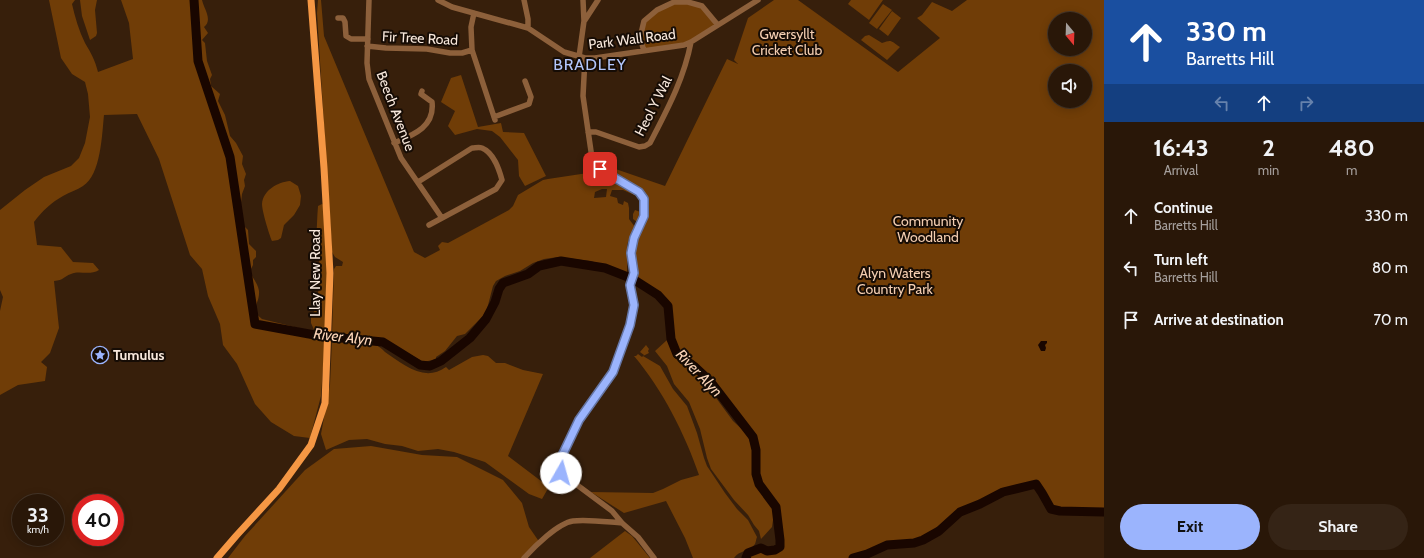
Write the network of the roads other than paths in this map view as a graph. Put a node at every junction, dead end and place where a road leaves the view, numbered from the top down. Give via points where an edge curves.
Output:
1 (311, 0) edge
2 (369, 0) edge
3 (438, 0) edge
4 (524, 0) edge
5 (583, 0) edge
6 (598, 0) edge
7 (758, 0) edge
8 (474, 13) junction
9 (338, 18) dead end
10 (584, 21) junction
11 (717, 24) junction
12 (528, 28) junction
13 (368, 39) junction
14 (691, 42) junction
15 (367, 46) junction
16 (472, 50) junction
17 (644, 51) junction
18 (582, 57) junction
19 (525, 83) dead end
20 (420, 94) dead end
21 (588, 132) junction
22 (394, 143) junction
23 (418, 182) junction
24 (442, 218) junction
25 (429, 225) dead end
26 (622, 523) junction
27 (217, 558) edge
28 (524, 558) edge
29 (654, 558) edge

1 - 27 main road, Llay New Road via 330,273 325,403 311,444 279,489
2 - 13 street, Beech Avenue
3 - 8 street, Park Wall Road
4 - 12 street
5 - 10 street
6 - 10 street
7 - 11 street, Park Wall Road
8 - 12 street, Park Wall Road
8 - 16 street via 471,27
9 - 13 street via 343,18 345,22 346,36 351,39
10 - 18 street
11 - 14 street, Park Wall Road
11 - 17 street via 702,6 674,2 657,10 644,21 640,38
12 - 18 street, Park Wall Road via 564,52
13 - 15 street, Beech Avenue
14 - 17 street, Park Wall Road
14 - 21 street, Heol Y Wal via 687,62 673,98 650,143 640,147 596,132
15 - 16 street, Fir Tree Road via 427,49 450,53
15 - 22 street, Beech Avenue via 369,79
16 - 19 street via 494,119 529,104 531,97
17 - 18 street, Park Wall Road via 596,58
18 - 21 street via 583,96
20 - 22 street via 432,102 433,111 424,127
21 - 26 street via 593,164 639,192 644,199 644,216 634,238 631,253 634,273 630,285 634,305 630,325 613,372 579,420 560,460 561,473 612,511
22 - 23 street, Beech Avenue
23 - 24 street, Beech Avenue
23 - 24 street via 472,148 481,148 490,154 502,180 496,189
24 - 25 street
26 - 28 street via 572,521 553,531
26 - 29 street via 638,537

